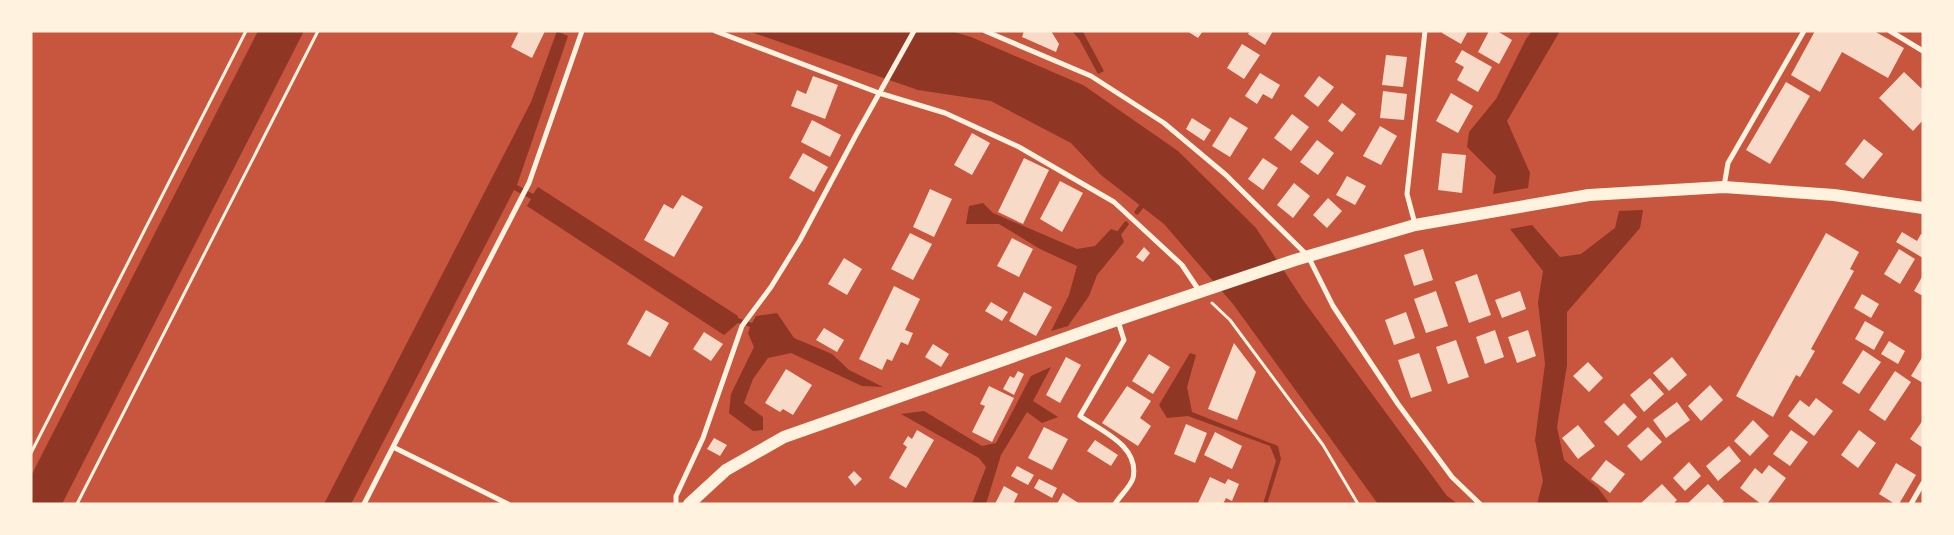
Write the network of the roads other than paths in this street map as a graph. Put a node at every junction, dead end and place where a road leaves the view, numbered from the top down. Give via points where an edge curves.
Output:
1 (582, 31) edge
2 (714, 31) edge
3 (914, 31) edge
4 (985, 31) edge
5 (1425, 31) edge
6 (1804, 31) edge
7 (1890, 31) edge
8 (1923, 51) edge
9 (879, 93) junction
10 (1724, 186) junction
11 (1923, 208) edge
12 (1415, 226) junction
13 (1308, 256) junction
14 (1205, 290) junction
15 (1117, 320) junction
16 (393, 447) junction
17 (1923, 483) edge
18 (364, 504) edge
19 (508, 504) edge
20 (676, 504) edge
21 (689, 504) edge
22 (1115, 504) edge
23 (1480, 504) edge
24 (1911, 504) edge

1 - 16 street via 529,183
2 - 9 street
3 - 9 street
4 - 13 street via 1091,76 1164,123 1226,175
5 - 12 street via 1407,194
6 - 10 street via 1728,163
7 - 8 street
9 - 14 street via 945,113 1019,147 1114,202
9 - 20 street via 800,240 742,326 703,438 676,496
10 - 11 main road via 1834,195
10 - 12 main road via 1589,195
12 - 13 main road
13 - 14 main road
13 - 23 street via 1333,306 1398,404 1452,477
14 - 15 main road
15 - 21 main road via 784,437 726,470
15 - 22 street via 1124,340 1080,416 1125,446 1134,463 1132,479
16 - 18 street
16 - 19 street
17 - 24 street

